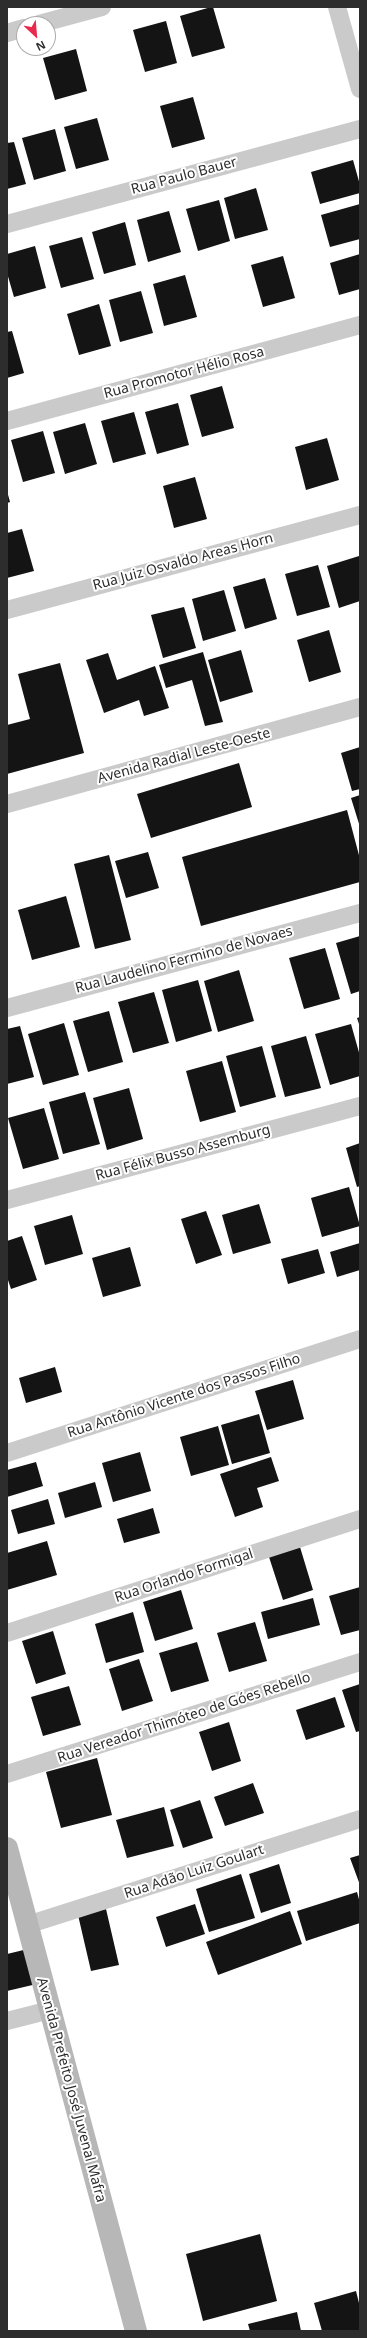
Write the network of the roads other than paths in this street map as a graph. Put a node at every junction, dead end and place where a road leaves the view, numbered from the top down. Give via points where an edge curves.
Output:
1 (102, 7) edge
2 (337, 7) edge
3 (56, 19) edge
4 (360, 90) edge
5 (360, 129) edge
6 (7, 224) edge
7 (360, 325) edge
8 (7, 421) edge
9 (360, 514) edge
10 (7, 610) edge
11 (360, 708) edge
12 (7, 804) edge
13 (360, 912) edge
14 (7, 1008) edge
15 (360, 1106) edge
16 (7, 1200) edge
17 (360, 1339) edge
18 (7, 1453) edge
19 (360, 1519) edge
20 (7, 1633) edge
21 (360, 1662) edge
22 (7, 1774) edge
23 (360, 1819) edge
24 (7, 1848) edge
25 (27, 1925) junction
26 (50, 2010) junction
27 (7, 2021) edge
28 (136, 2331) edge

1 - 3 street
2 - 4 street
5 - 6 street, Rua Paulo Bauer
7 - 8 street, Rua Promotor Hélio Rosa
9 - 10 street, Rua Juiz Osvaldo Areas Horn
11 - 12 street, Avenida Radial Leste-Oeste
13 - 14 street, Rua Laudelino Fermino de Novaes
15 - 16 street, Rua Félix Busso Assemburg
17 - 18 street, Rua Antônio Vicente dos Passos Filho
19 - 20 street, Rua Orlando Formigal
21 - 22 street, Rua Vereador Thimóteo de Góes Rebello
23 - 25 street, Rua Adão Luiz Goulart
24 - 25 main road, Avenida Prefeito José Juvenal Mafra
25 - 26 main road, Avenida Prefeito José Juvenal Mafra
26 - 27 street
26 - 28 main road, Avenida Prefeito José Juvenal Mafra

